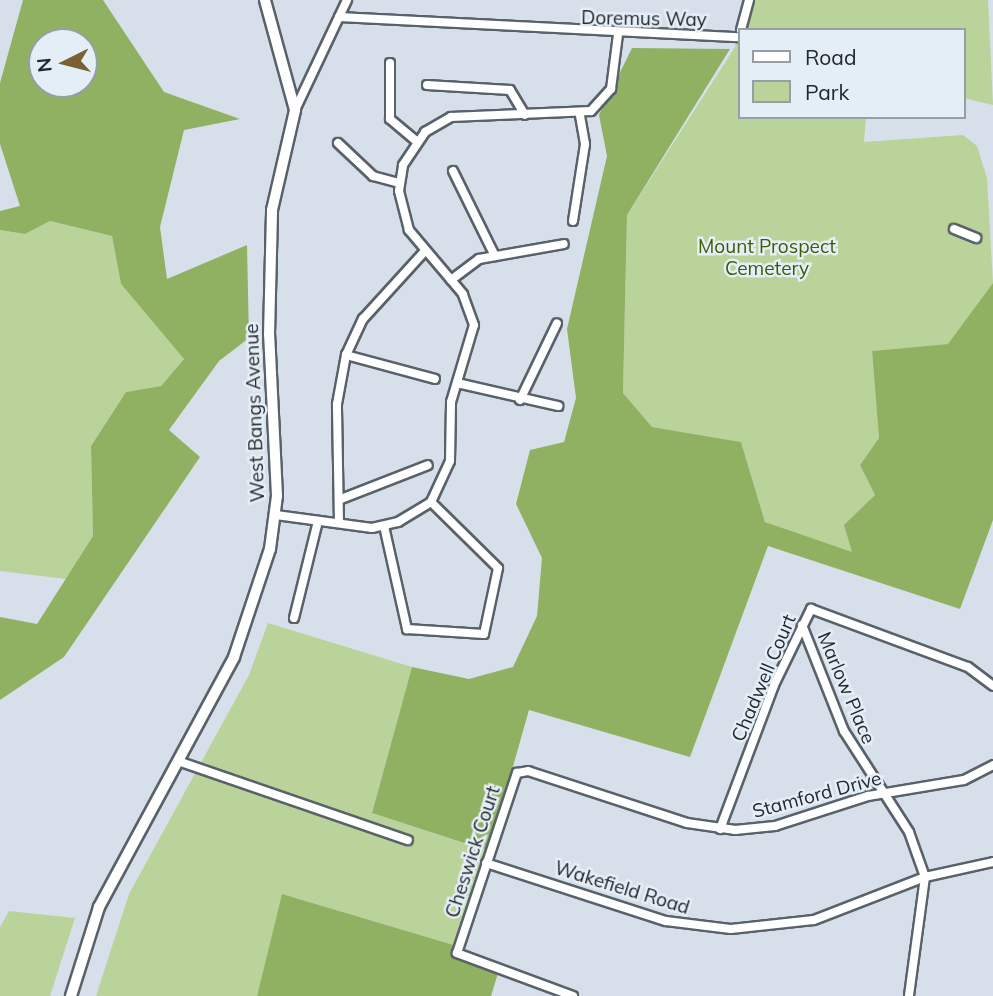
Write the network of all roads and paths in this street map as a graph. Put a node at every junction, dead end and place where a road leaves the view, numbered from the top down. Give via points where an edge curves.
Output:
1 (265, 0) edge
2 (347, 0) edge
3 (749, 0) edge
4 (339, 17) junction
5 (742, 28) edge
6 (618, 34) junction
7 (738, 37) edge
8 (390, 63) dead end
9 (427, 85) dead end
10 (295, 110) junction
11 (525, 115) junction
12 (580, 115) junction
13 (416, 141) junction
14 (338, 143) dead end
15 (453, 171) dead end
16 (400, 183) junction
17 (573, 221) dead end
18 (954, 229) dead end
19 (976, 238) dead end
20 (564, 244) dead end
21 (424, 252) junction
22 (495, 256) junction
23 (451, 280) junction
24 (557, 323) dead end
25 (346, 355) junction
26 (435, 379) dead end
27 (457, 383) junction
28 (520, 400) junction
29 (558, 406) dead end
30 (428, 465) dead end
31 (341, 499) junction
32 (431, 502) junction
33 (276, 515) junction
34 (318, 521) junction
35 (339, 523) junction
36 (384, 526) junction
37 (294, 618) dead end
38 (802, 625) junction
39 (993, 686) edge
40 (178, 761) junction
41 (993, 765) edge
42 (528, 771) joint
43 (886, 793) junction
44 (720, 829) junction
45 (408, 840) dead end
46 (993, 862) edge
47 (486, 863) junction
48 (925, 877) junction
49 (71, 996) edge
50 (573, 996) edge
51 (909, 996) edge

1 - 10 street, West Bangs Avenue
2 - 4 street
3 - 5 street
4 - 6 street, Doremus Way
4 - 10 street
6 - 7 street, Doremus Way
6 - 12 street via 611,89
8 - 13 street via 390,119
9 - 11 street via 510,90
10 - 33 street, West Bangs Avenue via 272,209 269,262
11 - 12 street
11 - 13 street via 458,116
12 - 17 street via 585,144
13 - 16 street
14 - 16 street via 373,176
15 - 22 street
16 - 21 street via 408,230
18 - 19 street
20 - 22 street
21 - 23 street
21 - 25 street via 363,319
22 - 23 street via 470,263
23 - 27 street via 474,325
24 - 28 street
25 - 26 street
25 - 31 street via 337,404
27 - 28 street
27 - 32 street via 450,461
28 - 29 street
30 - 31 street
31 - 35 street
32 - 36 street
32 - 36 street via 498,568 484,634 407,629
33 - 34 street
33 - 40 street, West Bangs Avenue via 242,637
34 - 35 street
34 - 37 street
35 - 36 street
38 - 39 street, Chadwell Court via 811,609 968,667
38 - 43 street, Marlow Place via 844,731
38 - 44 street, Chadwell Court
40 - 45 street
40 - 49 street, West Bangs Avenue via 99,907
41 - 43 street, Stamford Drive via 964,780
42 - 44 street, Stamford Drive
42 - 47 street, Cheswick Court via 514,779
43 - 44 street, Stamford Drive via 775,826
43 - 48 street, Marlow Place
46 - 48 street, Wakefield Road
47 - 48 street, Wakefield Road via 666,921 731,929 814,920
47 - 50 street, Cheswick Court via 457,953
48 - 51 street

